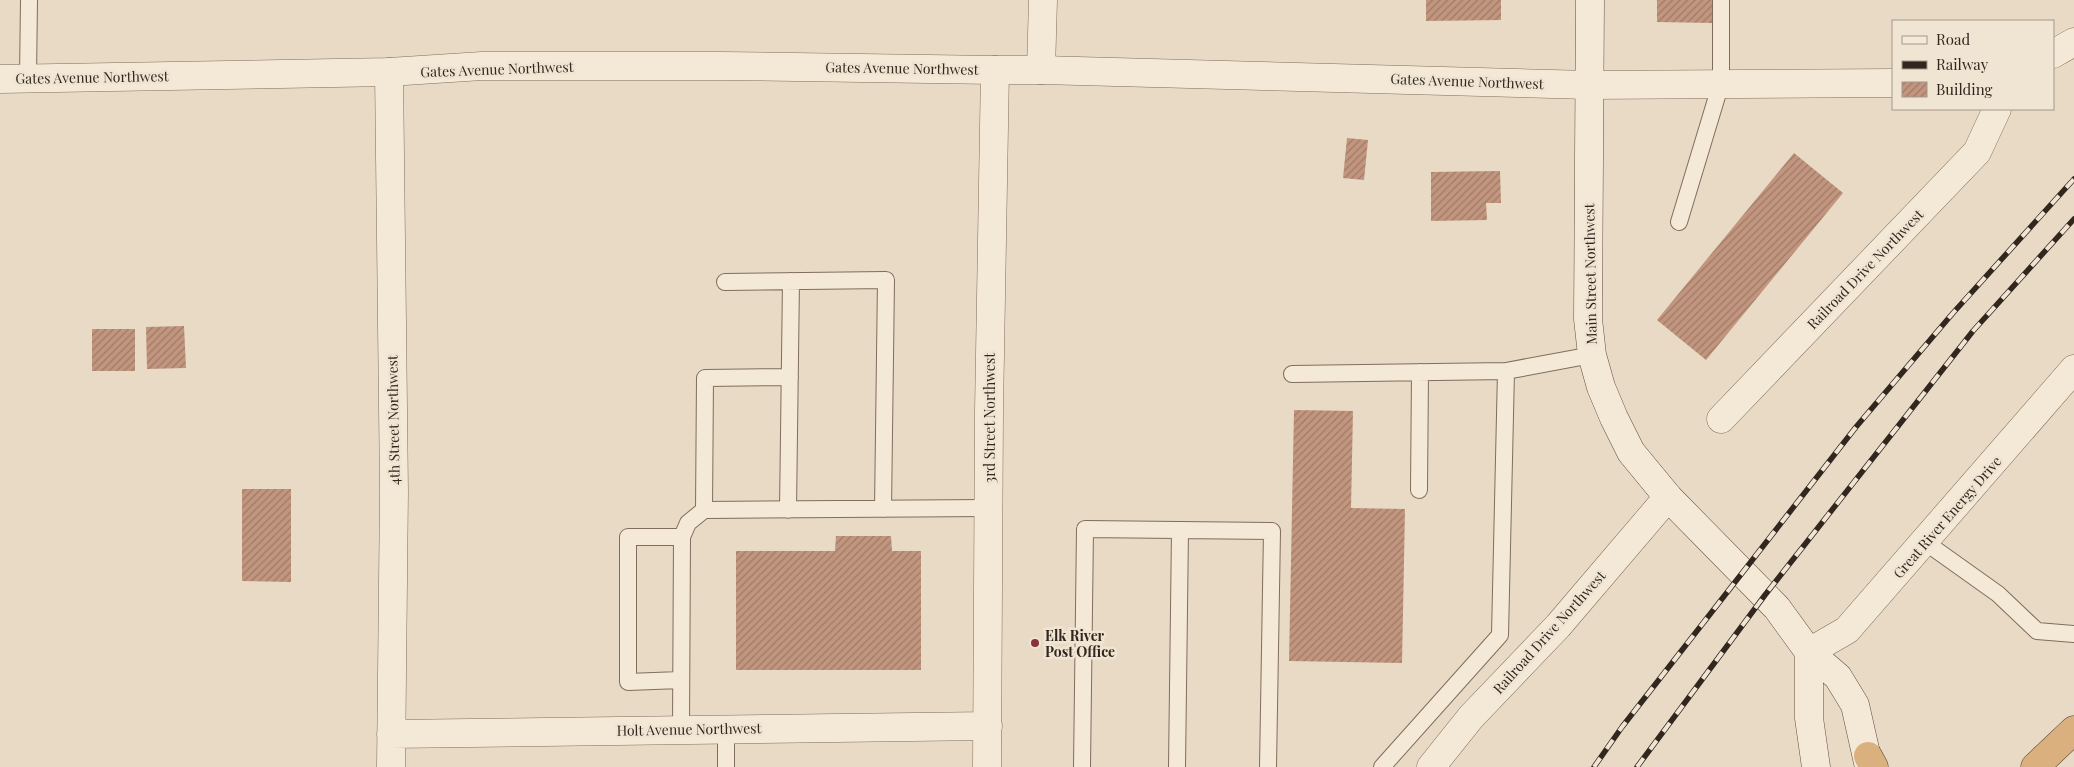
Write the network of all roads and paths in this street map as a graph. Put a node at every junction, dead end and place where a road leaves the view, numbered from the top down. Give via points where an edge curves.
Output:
1 (28, 0) edge
2 (1042, 0) edge
3 (1590, 0) edge
4 (1721, 0) edge
5 (2074, 42) edge
6 (2054, 53) edge
7 (995, 70) junction
8 (1041, 70) junction
9 (389, 72) junction
10 (28, 78) junction
11 (0, 79) edge
12 (1892, 82) edge
13 (1721, 84) junction
14 (1589, 85) junction
15 (1997, 110) edge
16 (1680, 222) dead end
17 (791, 281) junction
18 (725, 282) dead end
19 (1592, 355) junction
20 (2074, 369) edge
21 (1506, 371) junction
22 (1420, 372) junction
23 (1292, 374) dead end
24 (790, 377) junction
25 (1721, 419) dead end
26 (1419, 490) dead end
27 (1668, 497) junction
28 (989, 508) junction
29 (883, 509) junction
30 (704, 510) junction
31 (788, 510) junction
32 (1180, 530) junction
33 (682, 537) junction
34 (1925, 542) junction
35 (2074, 634) edge
36 (1809, 652) junction
37 (680, 680) junction
38 (988, 726) junction
39 (681, 728) junction
40 (726, 728) junction
41 (2074, 730) edge
42 (391, 734) junction
43 (1870, 763) edge
44 (391, 767) edge
45 (726, 767) edge
46 (987, 767) edge
47 (1082, 767) edge
48 (1177, 767) edge
49 (1268, 767) edge
50 (1382, 767) edge
51 (1431, 767) edge
52 (1816, 767) edge
53 (2034, 767) edge

1 - 10 lane
2 - 8 street
3 - 14 street, Main Street Northwest
4 - 13 lane
5 - 6 street
7 - 8 street, Gates Avenue Northwest
7 - 9 street, Gates Avenue Northwest via 482,66
7 - 28 street, 3rd Street Northwest
8 - 14 street, Gates Avenue Northwest
9 - 10 street, Gates Avenue Northwest
9 - 42 street, 4th Street Northwest via 394,491
10 - 11 street, Gates Avenue Northwest
12 - 13 street, Gates Avenue Northwest
13 - 14 street, Gates Avenue Northwest
13 - 16 lane
14 - 19 street, Main Street Northwest via 1588,319
15 - 25 street, Railroad Drive Northwest via 1977,152
17 - 18 lane
17 - 24 lane
17 - 29 lane via 886,280
19 - 21 lane
19 - 27 street, Main Street Northwest via 1607,403 1631,452
20 - 34 street, Great River Energy Drive
21 - 22 lane
21 - 50 lane via 1500,635
22 - 23 lane
22 - 26 lane
24 - 30 lane via 705,378
24 - 31 lane
27 - 36 street, Main Street Northwest via 1777,608
27 - 51 street, Railroad Drive Northwest via 1558,626 1471,717
28 - 29 lane
28 - 38 street, 3rd Street Northwest
29 - 31 lane
30 - 31 lane
30 - 33 lane via 688,523
32 - 47 lane via 1085,529
32 - 48 lane
32 - 49 lane via 1272,531
33 - 37 lane
33 - 37 lane via 628,537 628,682
34 - 35 lane via 1998,594 2038,631
34 - 36 street, Great River Energy Drive via 1847,630
36 - 43 street, Main Street Northwest via 1838,677 1855,706
36 - 52 street via 1809,718
37 - 39 lane
38 - 40 street, Holt Avenue Northwest
38 - 46 street, 3rd Street Northwest
39 - 40 street, Holt Avenue Northwest
39 - 42 street, Holt Avenue Northwest
40 - 45 lane
41 - 53 highway
42 - 44 street, 4th Street Northwest

